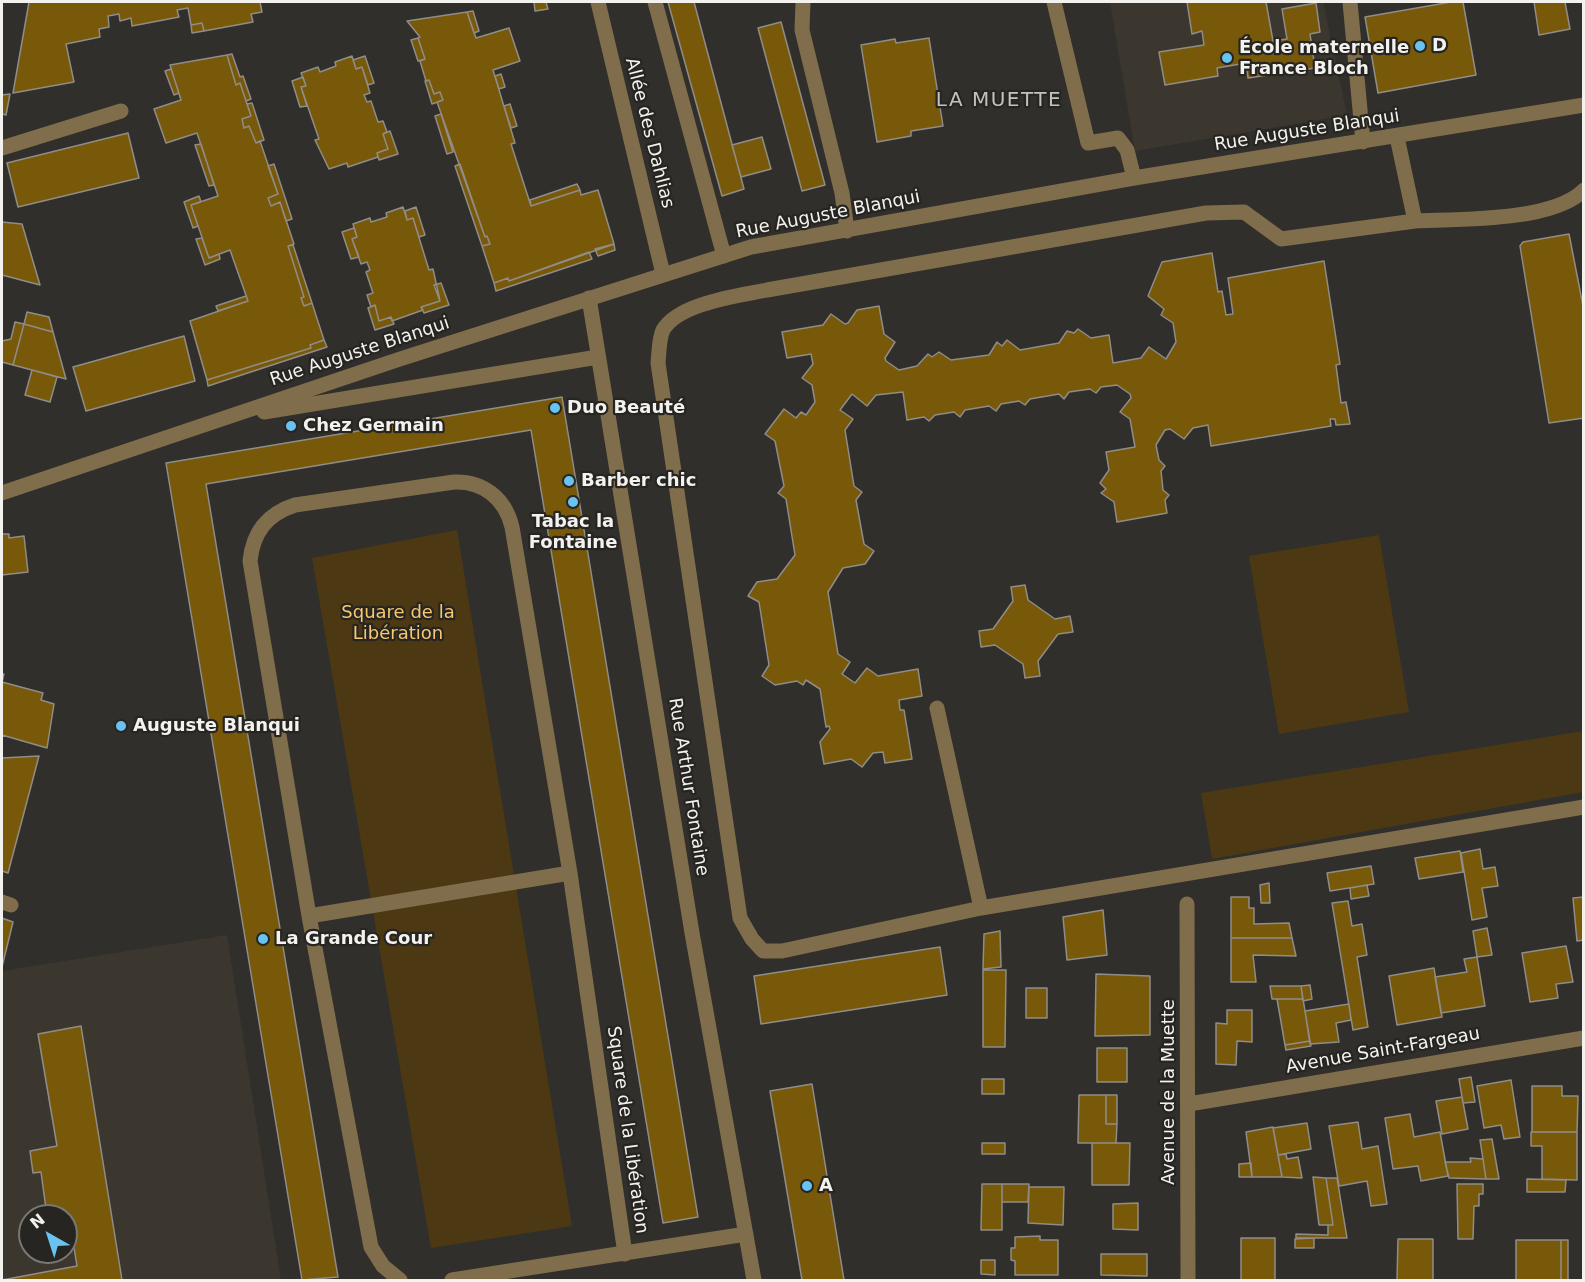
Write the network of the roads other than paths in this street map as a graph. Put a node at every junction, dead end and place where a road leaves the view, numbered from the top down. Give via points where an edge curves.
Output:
1 (598, 2) edge
2 (655, 2) edge
3 (803, 2) edge
4 (1054, 2) edge
5 (1350, 2) edge
6 (1584, 105) edge
7 (121, 111) dead end
8 (1397, 137) junction
9 (1363, 142) junction
10 (2, 148) edge
11 (1134, 178) junction
12 (1584, 190) edge
13 (1415, 221) junction
14 (847, 231) junction
15 (724, 256) junction
16 (663, 274) junction
17 (589, 298) junction
18 (598, 357) junction
19 (220, 420) junction
20 (2, 493) edge
21 (937, 708) dead end
22 (1584, 807) edge
23 (570, 873) junction
24 (1187, 904) dead end
25 (981, 908) junction
26 (309, 916) junction
27 (1584, 1038) edge
28 (1189, 1104) junction
29 (746, 1234) junction
30 (625, 1254) junction
31 (400, 1281) edge
32 (452, 1281) edge
33 (754, 1281) edge
34 (1188, 1281) edge

1 - 16 street, Allée des Dahlias
2 - 15 street
3 - 14 street via 802,30 842,193
4 - 11 street via 1088,143 1118,138 1127,150
5 - 9 street
6 - 8 street, Rue Auguste Blanqui
7 - 10 street
8 - 9 street, Rue Auguste Blanqui
8 - 13 street
9 - 11 street, Rue Auguste Blanqui
11 - 14 street, Rue Auguste Blanqui
12 - 13 street via 1576,198 1513,217
13 - 25 street via 1281,239 1244,212 1206,213 706,303 675,317 663,331 658,363 740,918 763,951 782,951
14 - 15 street, Rue Auguste Blanqui via 751,247
15 - 16 street, Rue Auguste Blanqui
16 - 17 street, Rue Auguste Blanqui
17 - 18 street, Rue Arthur Fontaine
17 - 19 street, Rue Auguste Blanqui
18 - 19 street
18 - 29 street, Rue Arthur Fontaine via 692,933
19 - 20 street, Rue Auguste Blanqui
21 - 25 street
22 - 25 street
23 - 26 street
23 - 26 street, Square de la Libération via 512,526 498,498 473,483 453,482 295,505 276,513 258,530 250,561
23 - 30 street, Square de la Libération
24 - 28 street, Avenue de la Muette
26 - 31 street, Square de la Libération via 371,1247 383,1266
27 - 28 street, Avenue Saint-Fargeau
28 - 34 street, Avenue de la Muette
29 - 30 street
29 - 33 street, Rue Arthur Fontaine
30 - 32 street, Square de la Libération

